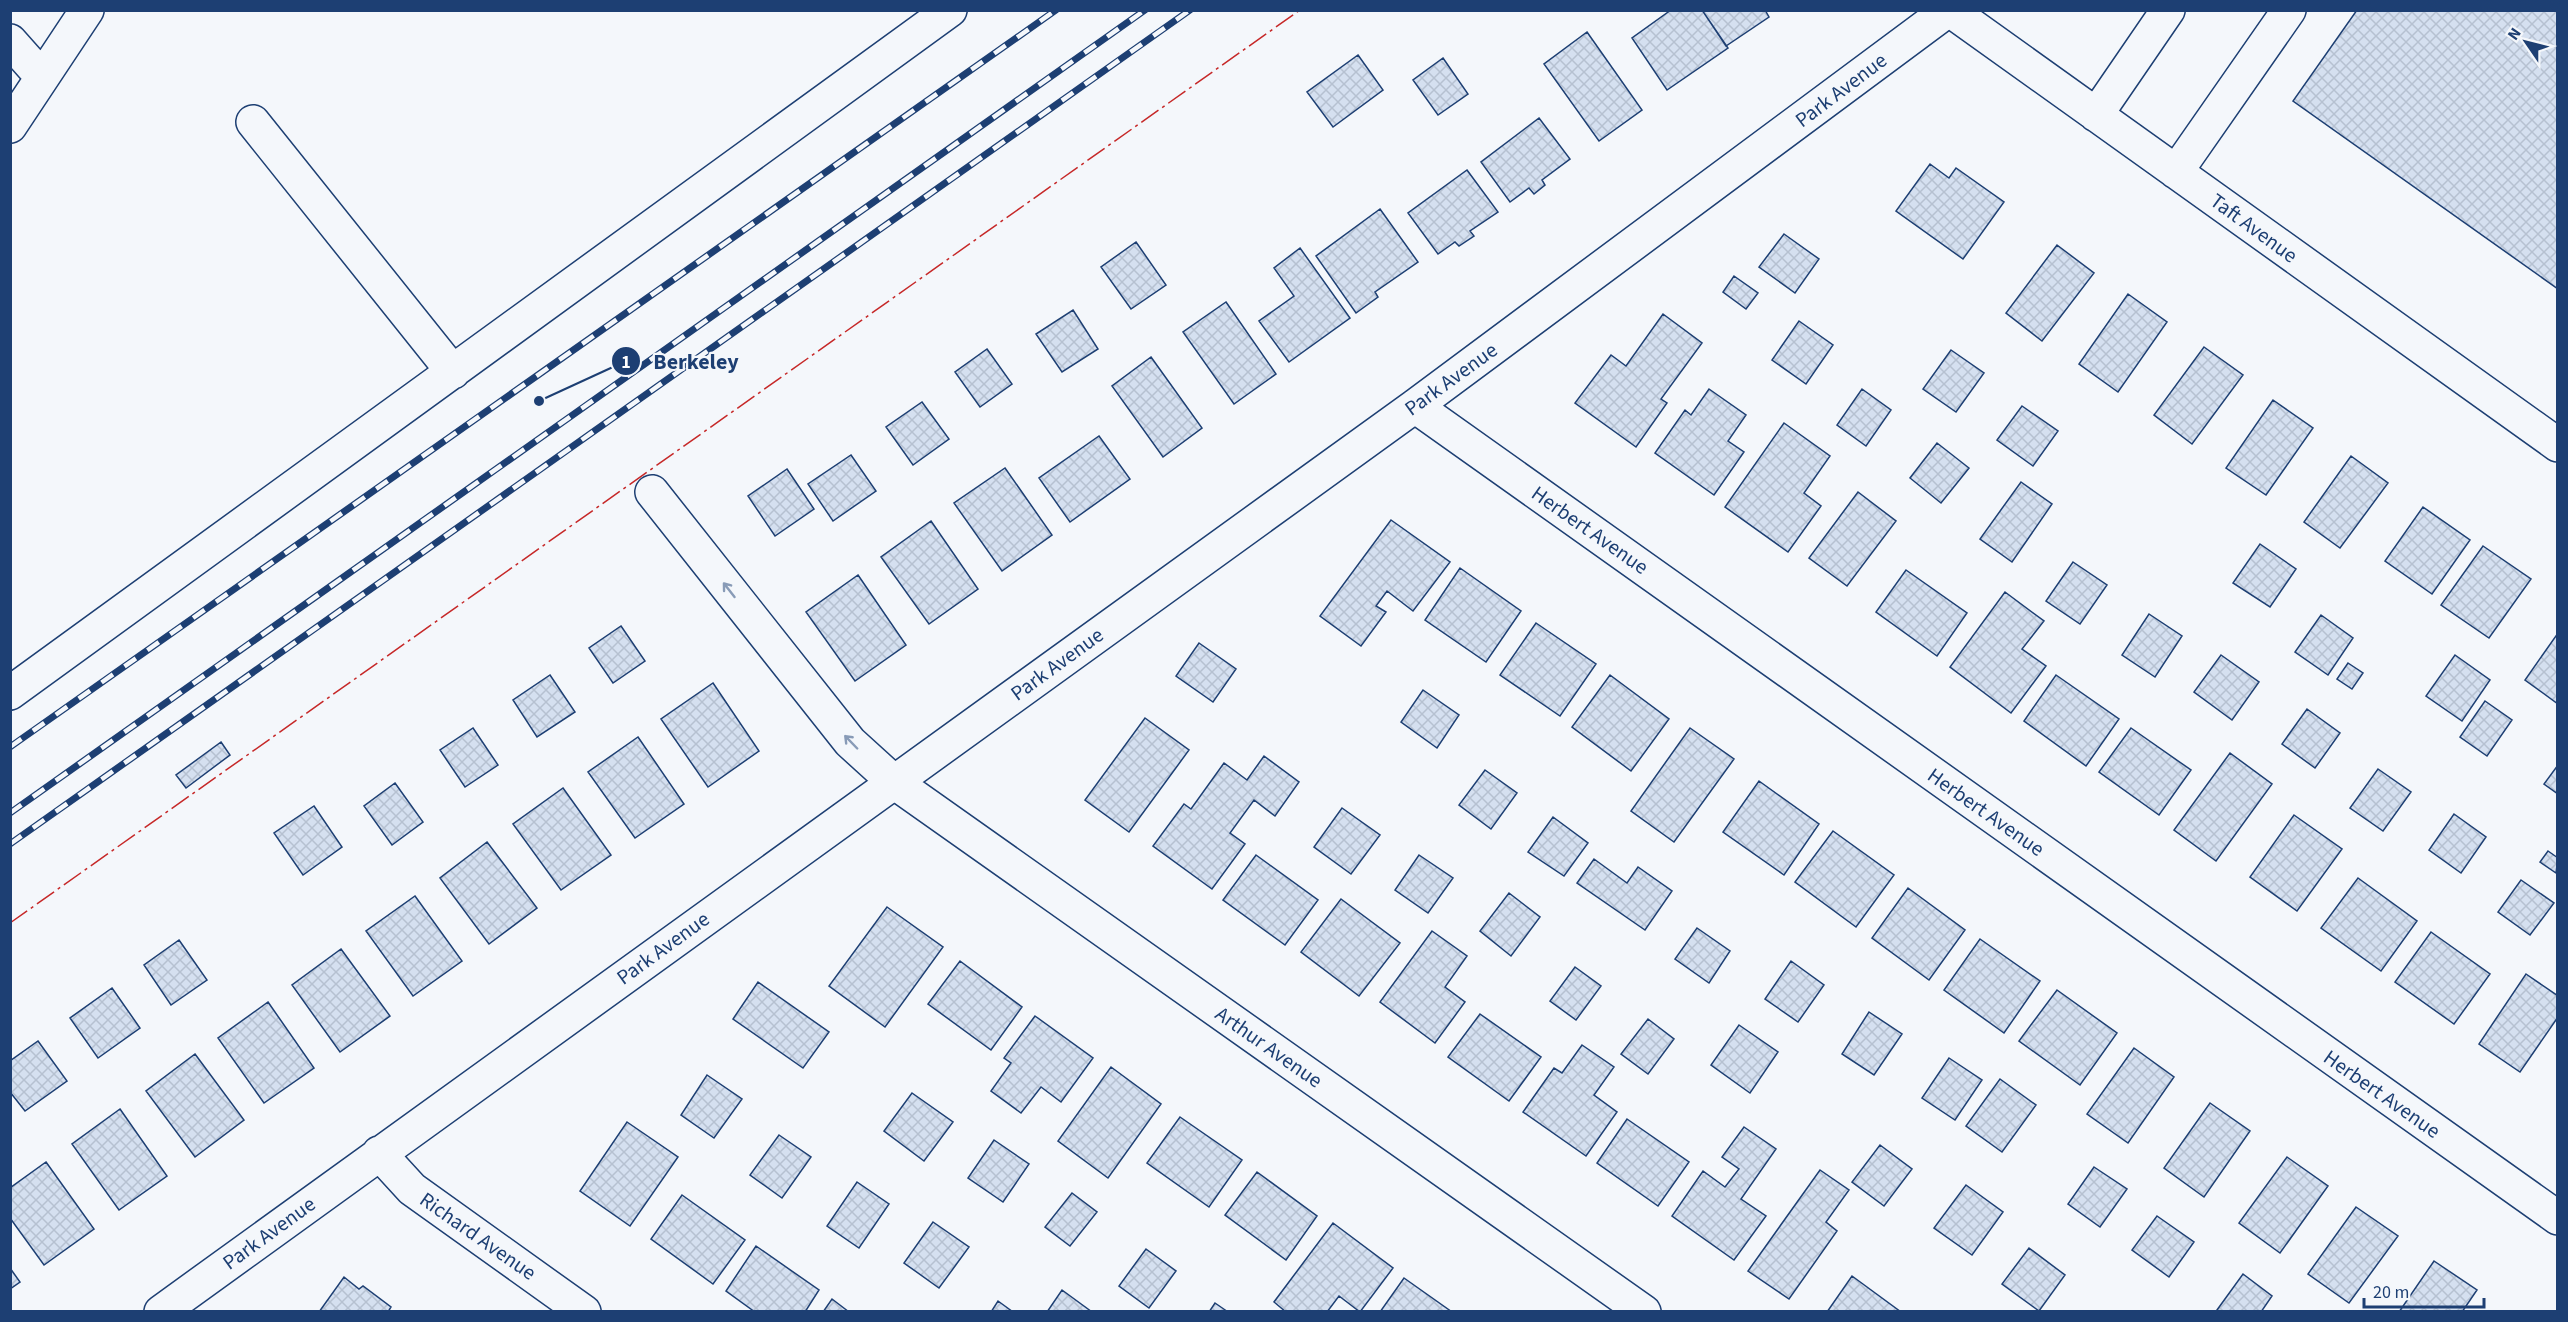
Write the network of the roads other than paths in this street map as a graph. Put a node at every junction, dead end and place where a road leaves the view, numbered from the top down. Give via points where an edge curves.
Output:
1 (87, 10) edge
2 (950, 10) edge
3 (1949, 10) edge
4 (2168, 10) edge
5 (2289, 10) edge
6 (10, 41) edge
7 (42, 77) junction
8 (2096, 115) junction
9 (253, 122) dead end
10 (10, 126) edge
11 (2176, 172) junction
12 (453, 372) junction
13 (1415, 406) junction
14 (2558, 445) edge
15 (652, 492) dead end
16 (10, 693) edge
17 (894, 782) junction
18 (380, 1153) junction
19 (2558, 1218) edge
20 (161, 1311) edge
21 (584, 1311) edge
22 (1644, 1311) edge

1 - 7 street
2 - 12 street
3 - 8 street, Taft Avenue
3 - 13 street, Park Avenue
4 - 8 street
5 - 11 street
6 - 7 street
7 - 10 street
8 - 11 street, Taft Avenue
9 - 12 street
11 - 14 street, Taft Avenue
12 - 16 street
13 - 17 street, Park Avenue
13 - 19 street, Herbert Avenue
17 -> 15 street, Arthur Avenue via 849,742
17 - 18 street, Park Avenue
17 - 22 street, Arthur Avenue
18 - 20 street, Park Avenue
18 - 21 street, Richard Avenue via 412,1190

